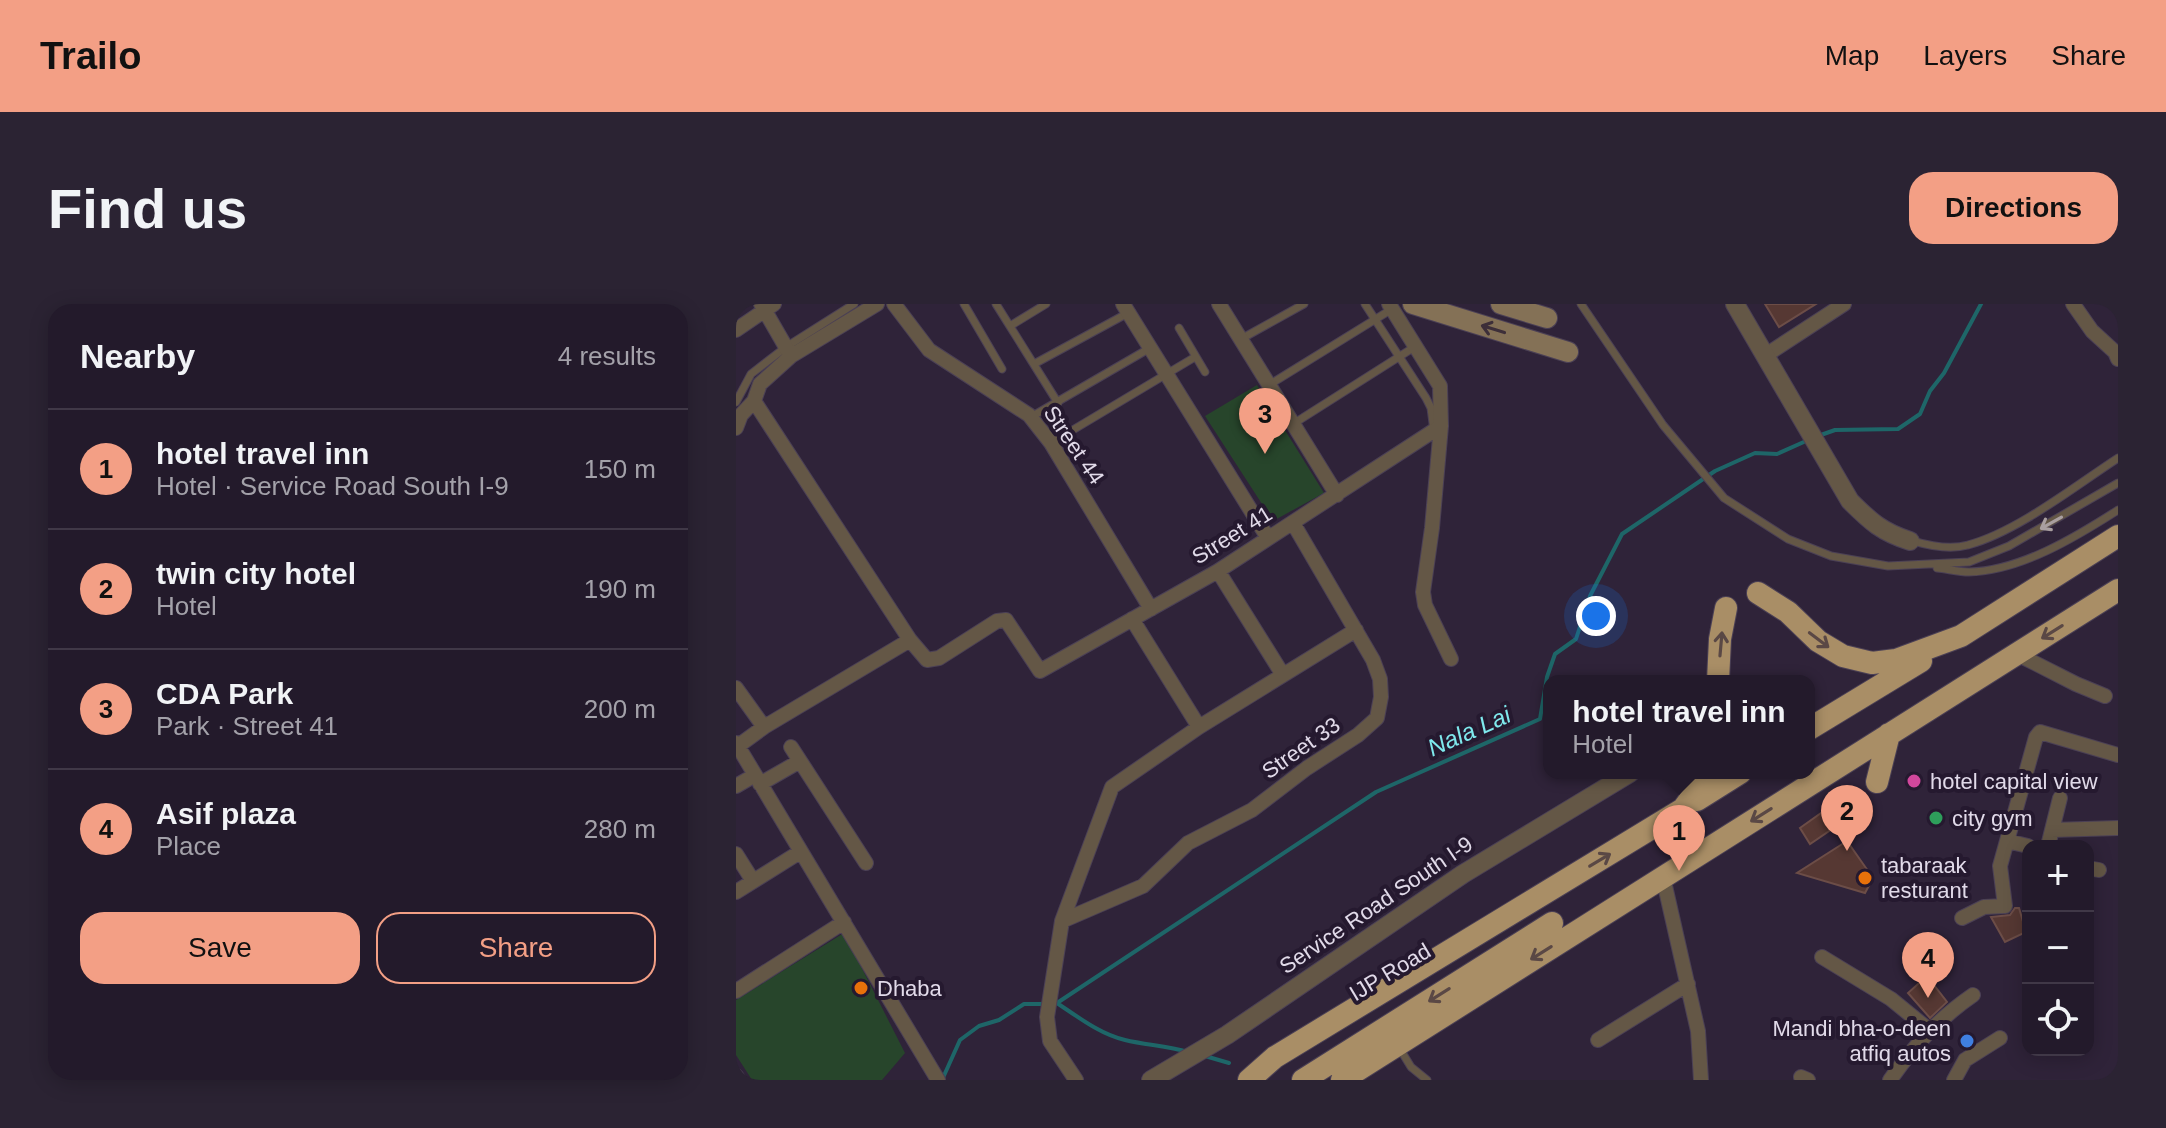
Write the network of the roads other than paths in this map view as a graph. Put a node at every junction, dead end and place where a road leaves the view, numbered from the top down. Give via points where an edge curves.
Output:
1 (854, 304) edge
2 (877, 304) edge
3 (894, 304) edge
4 (964, 304) edge
5 (996, 304) edge
6 (1046, 304) edge
7 (1219, 304) edge
8 (1304, 304) edge
9 (1365, 304) edge
10 (1413, 304) edge
11 (1501, 304) edge
12 (1581, 304) edge
13 (1735, 304) edge
14 (1844, 304) edge
15 (2073, 304) edge
16 (766, 306) edge
17 (1390, 306) edge
18 (1126, 308) edge
19 (1547, 318) dead end
20 (1375, 319) junction
21 (1010, 326) junction
22 (1179, 328) dead end
23 (736, 330) edge
24 (1241, 339) junction
25 (1416, 346) junction
26 (1150, 348) junction
27 (788, 352) junction
28 (1568, 352) dead end
29 (1766, 355) junction
30 (1195, 357) junction
31 (1400, 358) junction
32 (2118, 359) edge
33 (1034, 364) junction
34 (1002, 369) dead end
35 (1205, 372) dead end
36 (1166, 375) junction
37 (1269, 385) junction
38 (754, 401) junction
39 (736, 402) edge
40 (1058, 403) junction
41 (1031, 417) junction
42 (1293, 424) junction
43 (736, 428) edge
44 (1437, 428) junction
45 (1051, 443) junction
46 (2118, 458) edge
47 (2118, 483) edge
48 (1337, 495) junction
49 (2118, 510) edge
50 (1293, 523) junction
51 (2118, 536) edge
52 (1268, 538) junction
53 (1910, 541) joint
54 (1923, 566) junction
55 (1218, 571) junction
56 (2118, 590) edge
57 (1758, 593) dead end
58 (1726, 608) dead end
59 (1151, 609) junction
60 (1132, 619) junction
61 (1356, 630) junction
62 (1961, 636) junction
63 (910, 640) junction
64 (2017, 654) junction
65 (1451, 659) dead end
66 (1283, 675) junction
67 (1718, 675) edge
68 (736, 688) edge
69 (2105, 696) dead end
70 (1815, 725) edge
71 (764, 727) junction
72 (1199, 727) junction
73 (1889, 734) junction
74 (737, 744) edge
75 (791, 747) dead end
76 (2118, 755) edge
77 (800, 761) junction
78 (758, 779) junction
79 (1620, 779) edge
80 (1705, 779) edge
81 (1730, 779) edge
82 (1877, 782) dead end
83 (736, 786) edge
84 (2060, 798) dead end
85 (1683, 809) junction
86 (2118, 828) edge
87 (2052, 830) junction
88 (2050, 840) edge
89 (2007, 841) junction
90 (2022, 845) edge
91 (800, 852) junction
92 (736, 854) edge
93 (866, 863) dead end
94 (1663, 877) junction
95 (753, 881) junction
96 (736, 892) edge
97 (1962, 918) dead end
98 (1062, 921) junction
99 (844, 922) junction
100 (1822, 957) dead end
101 (1688, 984) junction
102 (736, 991) edge
103 (1973, 995) dead end
104 (1929, 1030) junction
105 (2000, 1038) dead end
106 (1598, 1040) dead end
107 (1397, 1044) junction
108 (1155, 1078) edge
109 (938, 1080) edge
110 (1076, 1080) edge
111 (1249, 1080) edge
112 (1264, 1080) edge
113 (1303, 1080) edge
114 (1342, 1080) edge
115 (1427, 1080) edge
116 (1701, 1080) edge
117 (1890, 1080) edge
118 (1954, 1080) edge

1 - 27 lane
2 - 27 street
3 - 41 street, Street 44 via 929,350
4 - 34 lane
5 - 21 lane
6 - 21 lane
7 - 24 street
8 - 24 lane
9 - 20 lane
28 -> 10 main road
11 - 19 main road
12 - 54 lane via 1663,425 1724,498 1788,539 1831,556
13 - 29 street
14 - 29 street
15 - 32 street
16 - 23 street
16 - 27 street
17 - 20 lane
17 - 25 street
18 - 26 street
18 - 33 lane
20 - 31 lane
20 - 37 lane
21 - 33 lane
22 - 30 lane
24 - 37 street
25 - 31 lane
25 - 44 street via 1440,386
26 - 36 street
26 - 40 lane
27 - 38 street via 760,384
27 - 39 lane via 751,374
29 - 53 street via 1850,501 1871,523
30 - 35 lane
30 - 36 lane
31 - 42 lane
31 - 44 lane via 1426,398
33 - 40 lane
36 - 45 lane
36 - 52 street
37 - 42 street
38 - 43 street
38 - 63 street
40 - 41 lane
41 - 45 street, Street 44
42 - 48 street
44 - 48 street, Street 41
44 - 65 street via 1423,592
45 - 59 street, Street 44
46 - 53 lane via 2010,527 1966,546
47 -> 54 lane via 2009,546 1969,562
48 - 50 street, Street 41
49 - 54 lane via 2077,537 1998,567 1968,572
50 - 52 street, Street 41
50 - 61 street, Street 33
51 - 62 highway
52 - 55 street, Street 41
55 - 59 street, Street 41
55 - 66 street
56 -> 64 highway
57 -> 62 highway via 1818,641 1843,656 1872,663 1896,660
67 -> 58 highway
59 - 60 street, Street 41
60 - 63 street, Street 41 via 1040,671 1006,620 934,661
60 - 72 street
61 - 66 street
61 - 98 street, Street 33 via 1380,679 1377,718 1252,810 1188,843 1143,886
62 - 70 highway
63 - 71 street
64 - 69 street
64 - 73 highway
66 - 72 street
68 - 71 street
71 - 74 street
72 - 98 street via 1112,787
73 - 82 highway
73 -> 94 highway
74 - 78 street
75 - 77 street
76 - 89 street via 2040,732
77 - 78 street
77 - 93 street
78 - 83 street
78 - 91 street
79 - 108 street, Service Road South I-9 via 1463,874
80 - 85 highway
81 - 85 highway
84 - 87 street
111 -> 85 highway via 1275,1057
86 - 87 street
87 - 88 street
89 - 90 street
89 - 97 street via 2000,866 2005,906 1984,907
91 - 95 street
91 - 99 street
92 - 95 street
94 - 101 street
94 -> 107 highway
95 - 96 street
98 - 110 street via 1046,1029
99 - 102 street
99 - 109 street
100 - 104 street via 1891,999
101 - 106 street
101 - 116 street
103 - 104 street
104 - 117 street
105 - 118 street via 1965,1060
107 - 114 highway
107 - 115 lane
112 -> 113 highway, IJP Road via 1548,916

